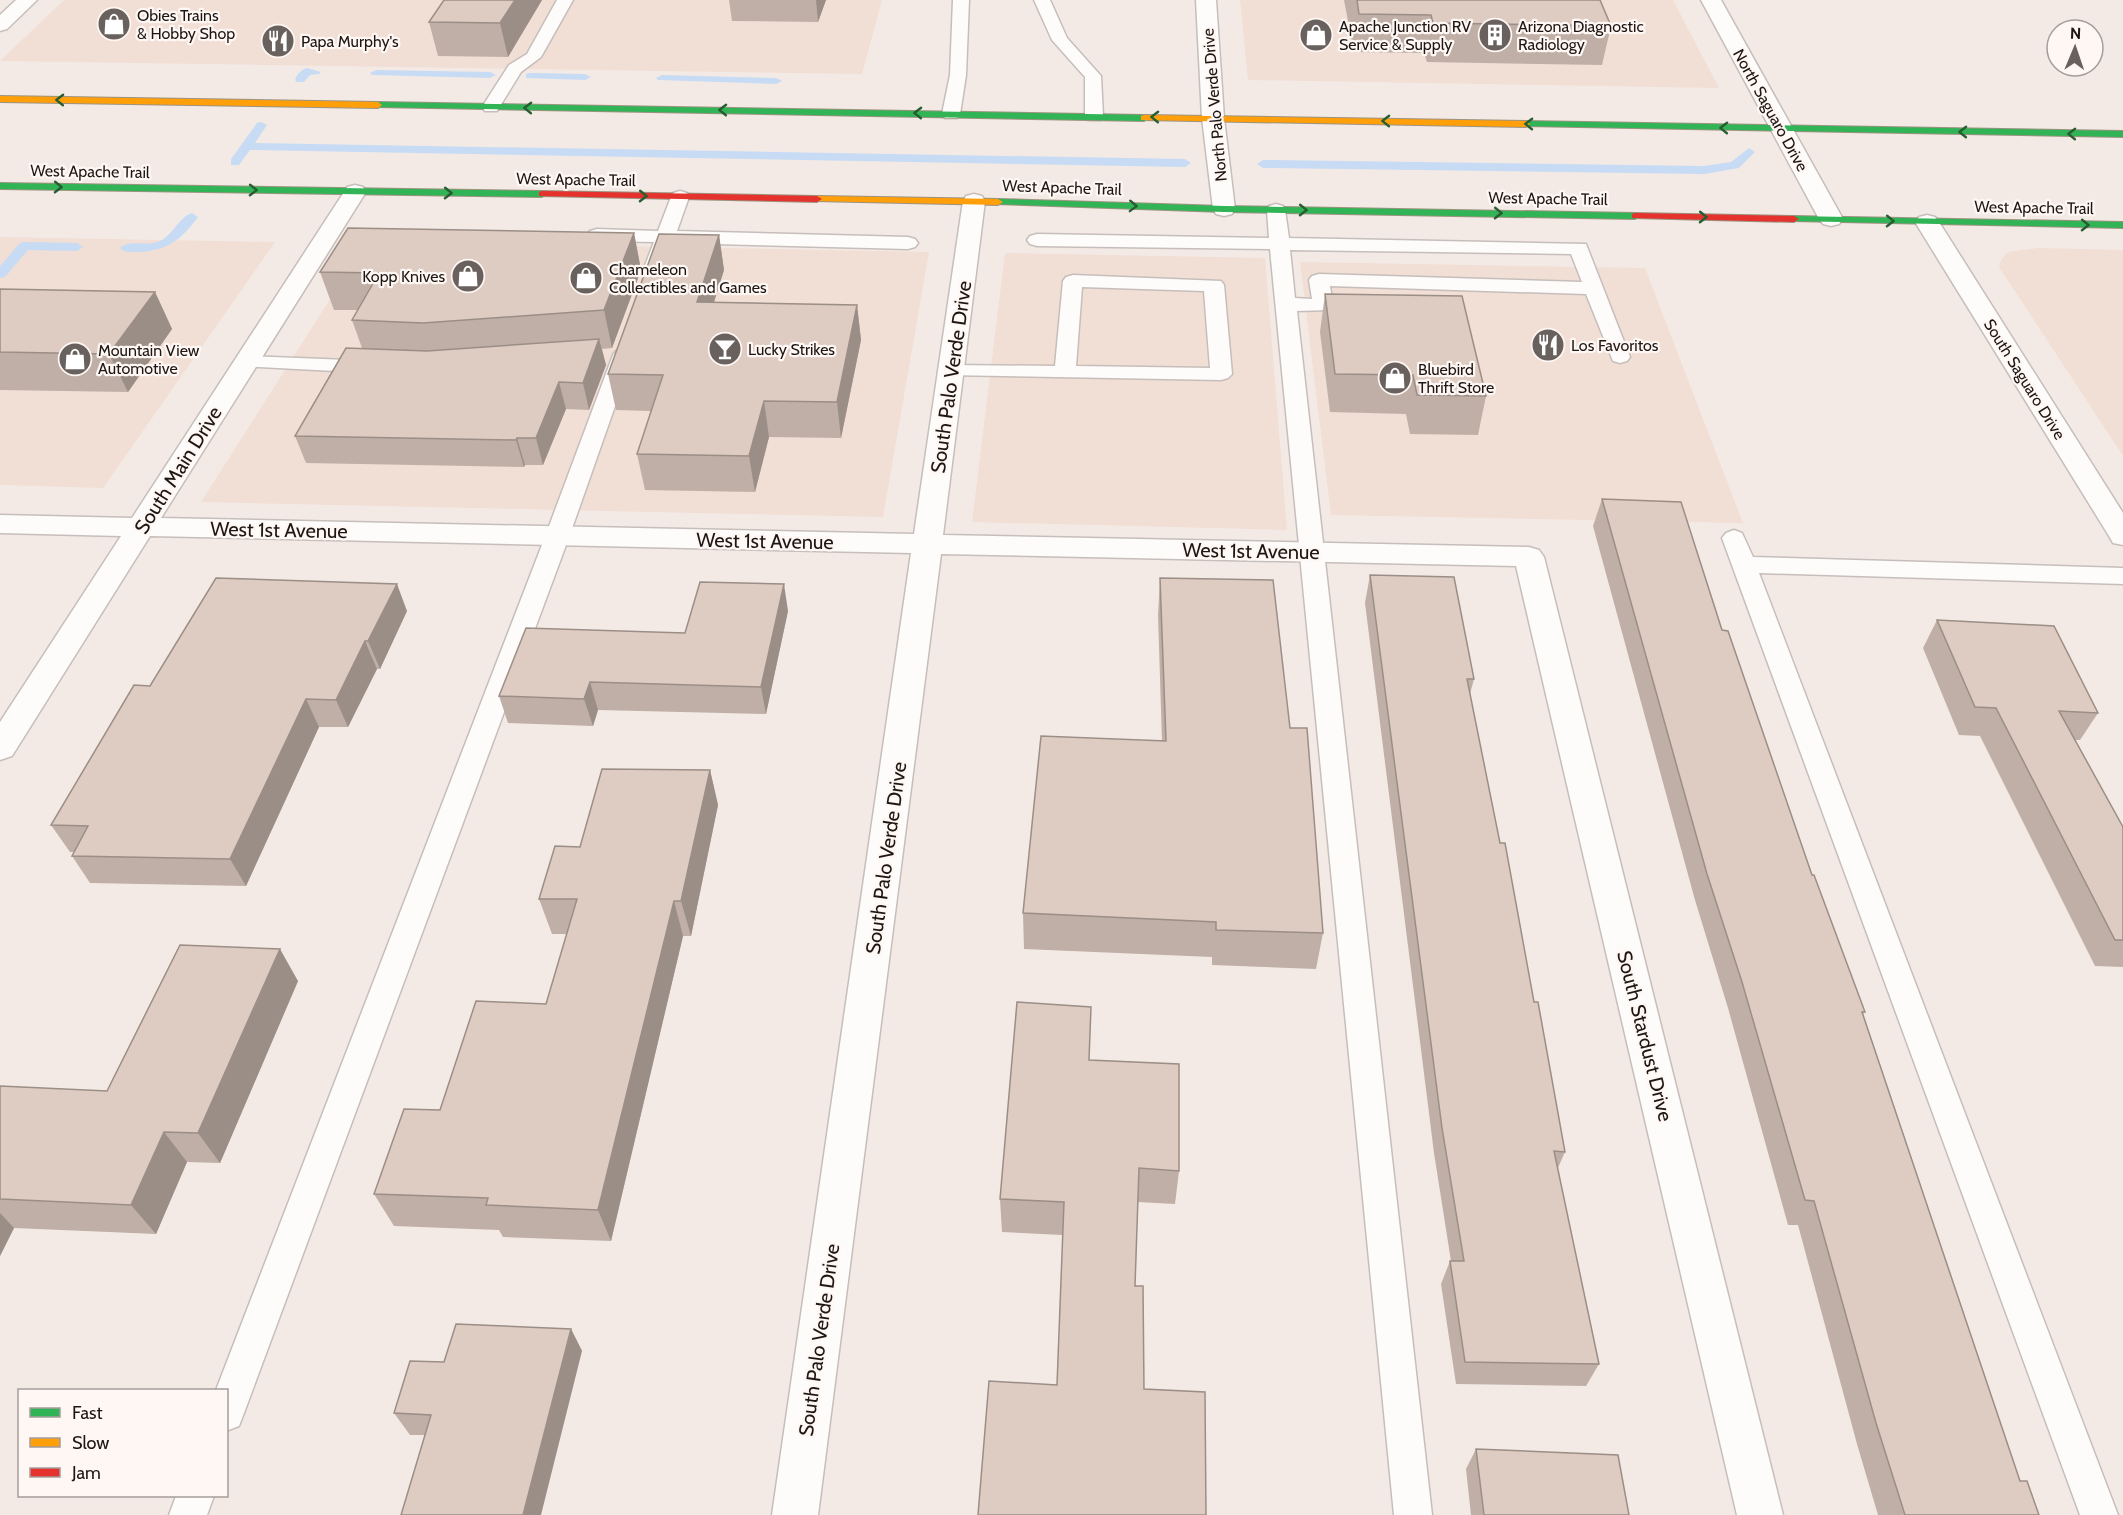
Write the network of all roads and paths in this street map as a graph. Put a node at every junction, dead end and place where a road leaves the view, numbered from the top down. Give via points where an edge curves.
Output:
1 (27, 0) edge
2 (565, 0) edge
3 (961, 0) edge
4 (1042, 0) edge
5 (1206, 0) edge
6 (1711, 0) edge
7 (0, 25) edge
8 (0, 99) edge
9 (490, 107) junction
10 (951, 114) junction
11 (1094, 116) junction
12 (1213, 118) junction
13 (1782, 129) junction
14 (2123, 134) edge
15 (0, 186) edge
16 (355, 192) junction
17 (680, 197) junction
18 (974, 201) junction
19 (1224, 209) junction
20 (1276, 210) junction
21 (1831, 219) junction
22 (1927, 222) junction
23 (2123, 225) edge
24 (574, 235) edge
25 (666, 237) junction
26 (1037, 240) dead end
27 (908, 243) dead end
28 (1279, 243) junction
29 (1594, 288) junction
30 (646, 291) edge
31 (1286, 304) junction
32 (617, 349) edge
33 (1620, 357) dead end
34 (245, 362) junction
35 (399, 368) edge
36 (952, 371) junction
37 (1065, 372) junction
38 (0, 524) edge
39 (142, 527) junction
40 (2123, 536) edge
41 (557, 537) junction
42 (929, 545) junction
43 (1312, 553) junction
44 (1529, 557) joint
45 (2123, 576) edge
46 (0, 748) edge
47 (228, 1408) edge
48 (195, 1497) edge
49 (188, 1515) edge
50 (795, 1515) edge
51 (1413, 1515) edge
52 (1760, 1515) edge
53 (2099, 1515) edge

1 - 7 street
2 - 9 lane via 533,57 515,69
3 - 10 lane via 958,75
4 - 11 lane via 1060,40 1093,76
5 - 12 street, North Palo Verde Drive
6 - 13 street, North Saguaro Drive
9 -> 8 main road
10 -> 9 main road
10 - 11 main road
12 -> 11 main road
13 -> 12 main road
12 - 19 street, North Palo Verde Drive
14 -> 13 main road
13 - 21 street, North Saguaro Drive
15 -> 16 main road, West Apache Trail
16 -> 17 main road, West Apache Trail
16 - 34 street, South Main Drive
17 - 18 main road, West Apache Trail
17 - 25 lane
18 -> 19 main road, West Apache Trail
18 - 36 street, South Palo Verde Drive
19 - 20 main road, West Apache Trail
20 -> 21 main road, West Apache Trail
20 - 28 lane
21 -> 22 main road, West Apache Trail
22 -> 23 main road, West Apache Trail
22 - 40 street, South Saguaro Drive
24 - 25 lane
25 - 27 lane
25 - 30 lane
26 - 28 lane
28 - 29 lane via 1579,248
28 - 31 lane
29 - 31 lane via 1319,280 1323,306
29 - 33 lane
31 - 43 lane
32 - 41 lane
34 - 35 lane
34 - 39 street, South Main Drive
36 - 37 lane
36 - 42 street, South Palo Verde Drive
37 - 37 lane via 1221,374 1214,285 1073,281
38 - 39 street, West 1st Avenue
39 - 41 street, West 1st Avenue
39 - 46 street, South Main Drive
41 - 42 street, West 1st Avenue
41 - 47 lane
42 - 43 street, West 1st Avenue
42 - 50 street, South Palo Verde Drive
43 - 44 street, West 1st Avenue
43 - 51 lane
44 - 52 street, South Stardust Drive
45 - 53 lane via 1739,551
48 - 49 lane

